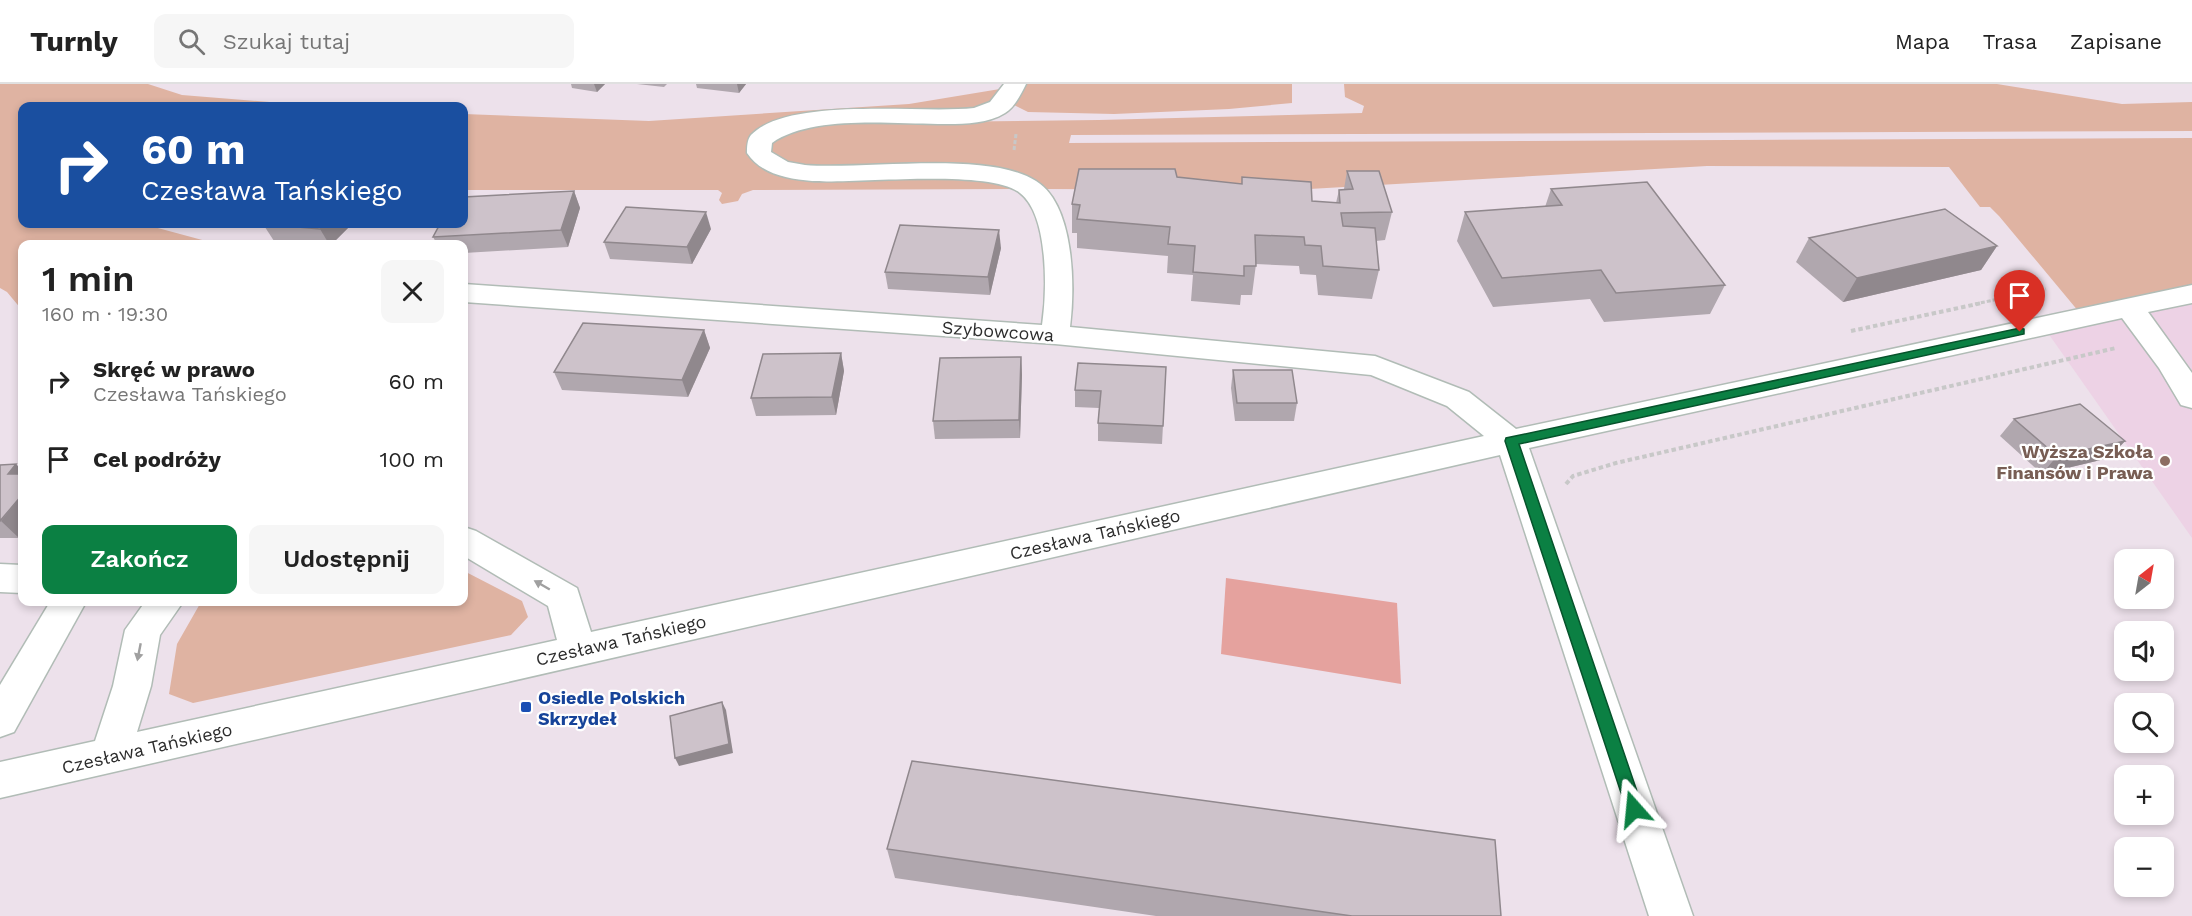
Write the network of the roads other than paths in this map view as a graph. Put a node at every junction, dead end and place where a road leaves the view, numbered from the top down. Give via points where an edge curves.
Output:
1 (1015, 84) edge
2 (468, 293) edge
3 (2192, 294) edge
4 (2129, 307) junction
5 (1055, 335) junction
6 (2192, 398) edge
7 (1511, 441) junction
8 (468, 542) edge
9 (0, 578) edge
10 (18, 579) edge
11 (66, 606) edge
12 (162, 606) edge
13 (578, 650) junction
14 (0, 720) edge
15 (109, 757) junction
16 (0, 780) edge
17 (1671, 916) edge

1 - 5 street via 993,110 955,117 784,125 760,140 759,153 775,166 789,170 846,175 972,172 1009,178 1029,187 1042,203 1056,246 1060,293
2 - 5 street, Szybowcowa
3 - 4 street, Czesława Tańskiego
4 - 6 street
4 - 7 street, Czesława Tańskiego
5 - 7 street, Szybowcowa via 1375,366 1458,399
7 - 13 street, Czesława Tańskiego
7 - 17 street
13 -> 8 street via 564,598
9 - 10 street
11 - 14 street
12 -> 15 street via 143,630 132,686
13 - 15 street, Czesława Tańskiego
15 - 16 street, Czesława Tańskiego

